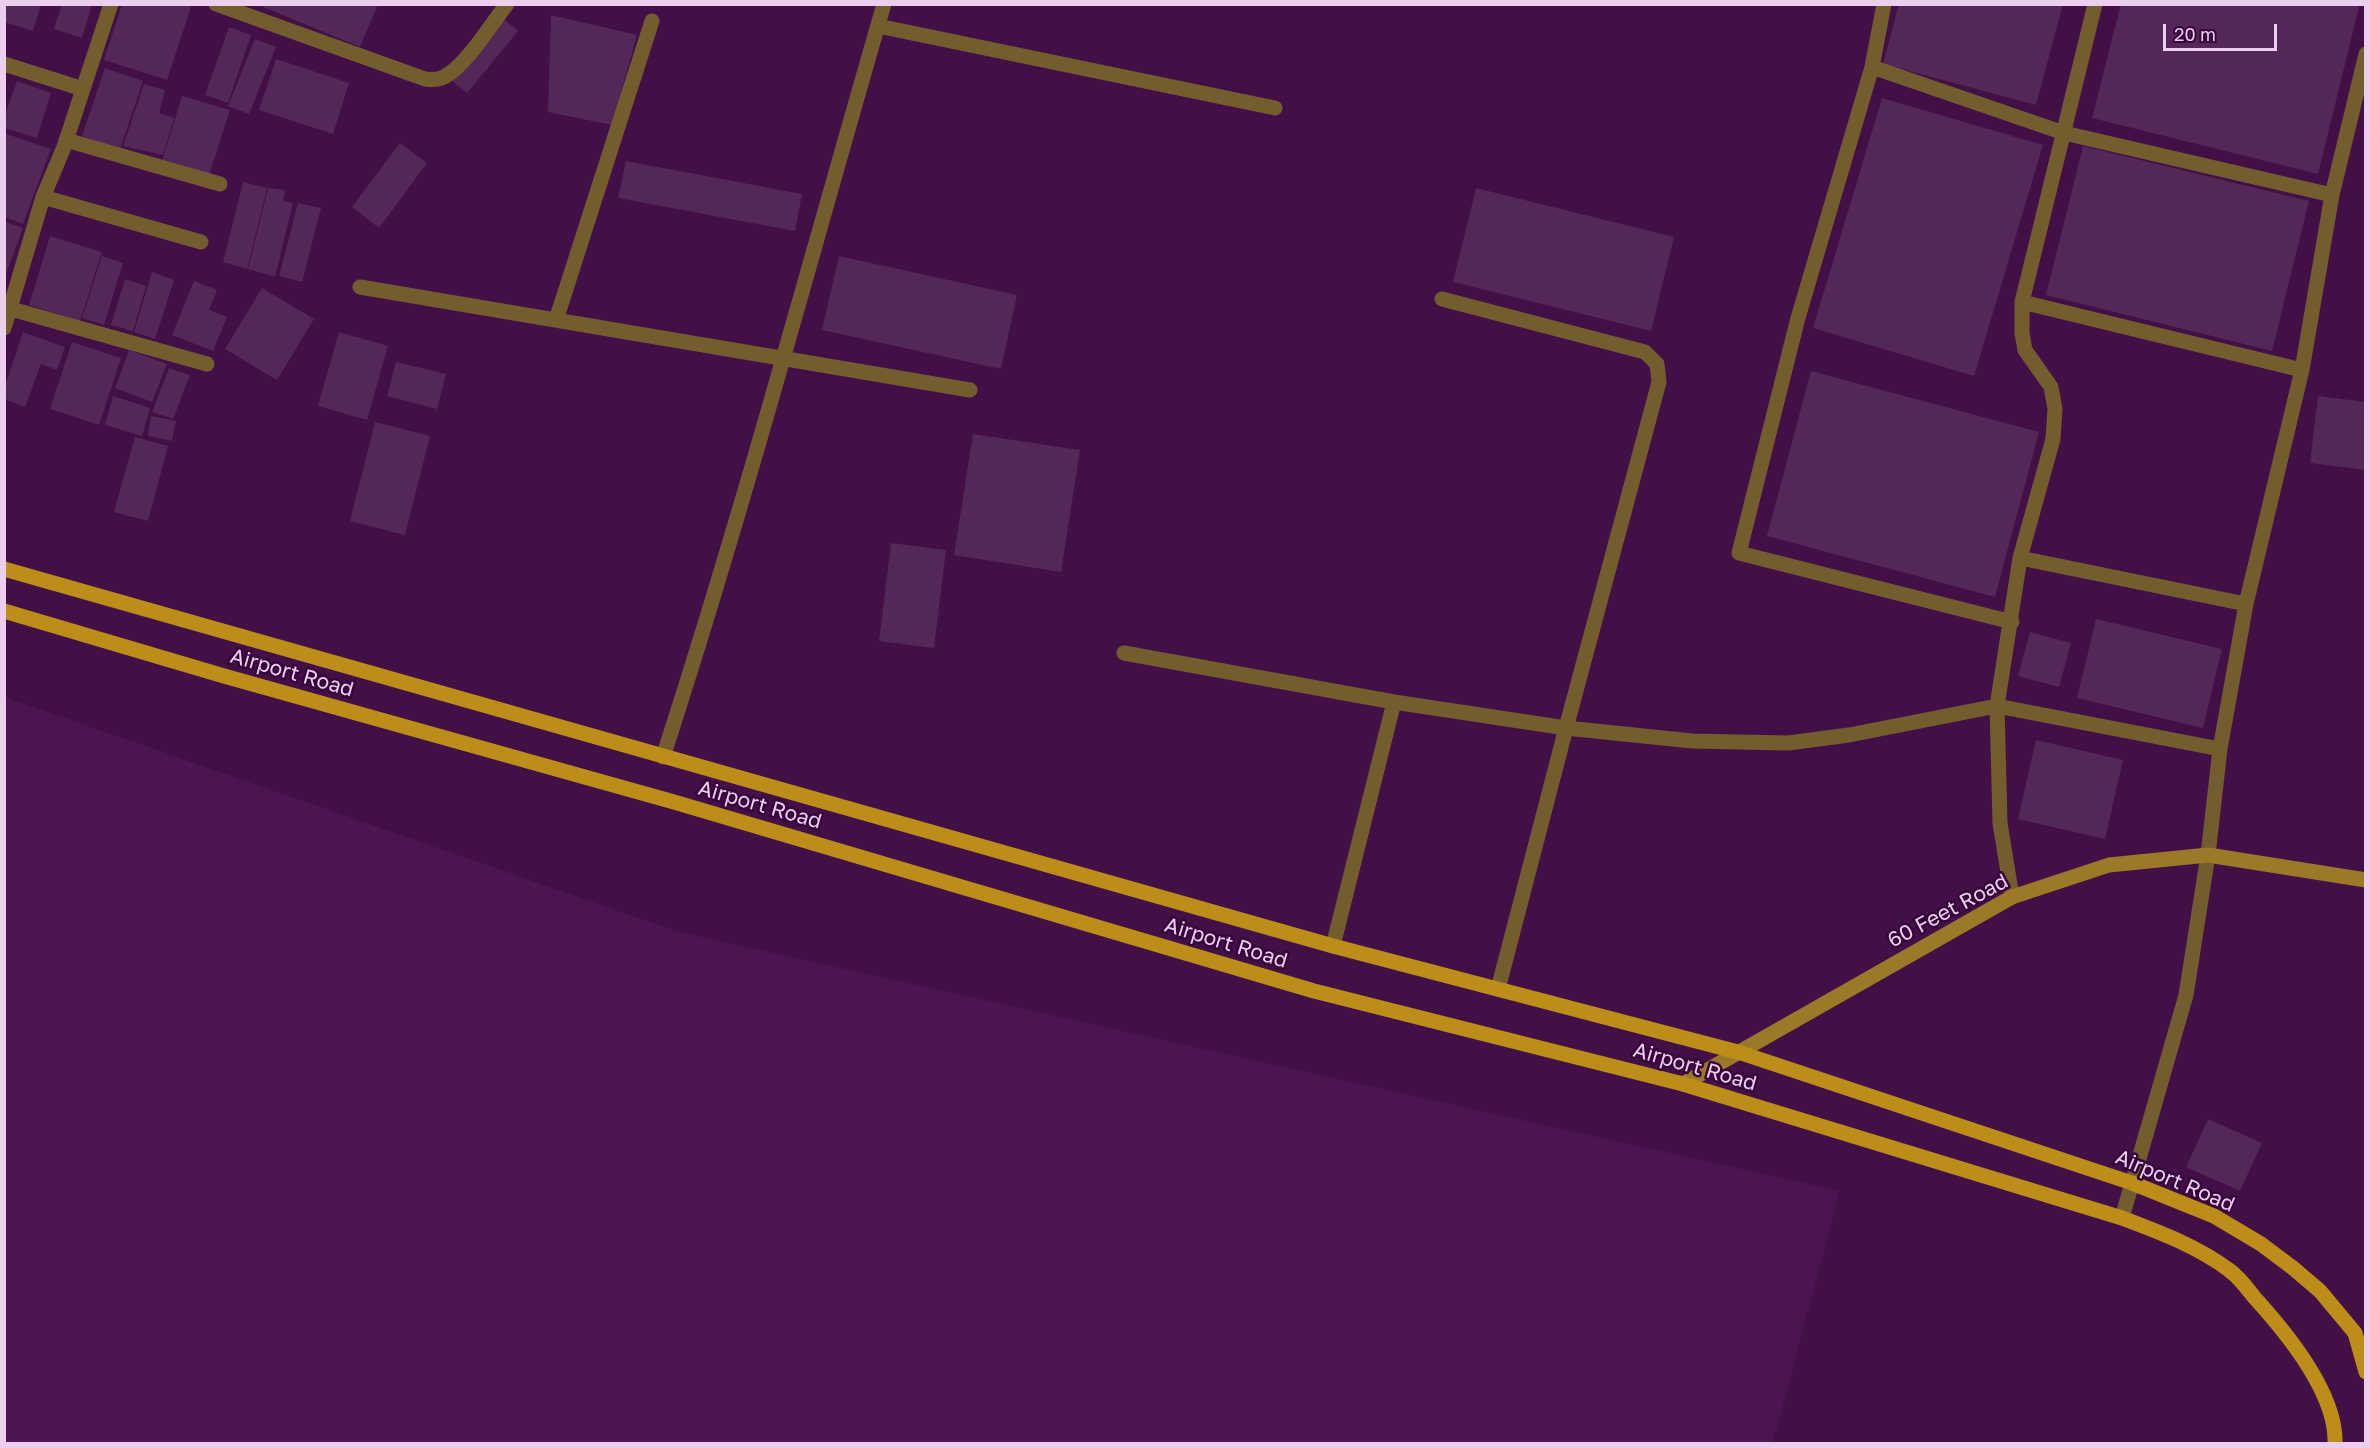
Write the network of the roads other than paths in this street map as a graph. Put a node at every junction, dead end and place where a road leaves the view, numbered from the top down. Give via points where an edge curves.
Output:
1 (111, 4) edge
2 (216, 4) edge
3 (507, 4) edge
4 (884, 4) edge
5 (1884, 4) edge
6 (2095, 4) edge
7 (652, 21) dead end
8 (878, 26) junction
9 (2366, 54) edge
10 (4, 64) edge
11 (1872, 67) junction
12 (83, 89) junction
13 (1275, 108) dead end
14 (2064, 133) junction
15 (66, 140) junction
16 (220, 184) dead end
17 (2332, 195) junction
18 (43, 196) junction
19 (201, 242) dead end
20 (360, 287) dead end
21 (1442, 299) dead end
22 (2022, 302) junction
23 (7, 308) edge
24 (556, 320) junction
25 (4, 328) edge
26 (784, 358) junction
27 (207, 364) dead end
28 (2302, 370) junction
29 (970, 390) dead end
30 (2020, 558) junction
31 (4, 569) edge
32 (2246, 604) junction
33 (4, 610) edge
34 (2012, 622) junction
35 (1124, 653) dead end
36 (1394, 702) junction
37 (1997, 706) junction
38 (1566, 728) junction
39 (2220, 749) junction
40 (663, 757) junction
41 (2208, 855) junction
42 (2366, 880) edge
43 (2012, 897) junction
44 (1333, 946) junction
45 (1498, 989) junction
46 (1738, 1052) junction
47 (1683, 1084) junction
48 (2132, 1183) junction
49 (2122, 1218) junction
50 (2360, 1333) edge
51 (2366, 1372) edge
52 (2335, 1443) edge

1 - 12 street
2 - 3 street via 425,80 445,77 459,65
4 - 8 street
5 - 11 street
6 - 14 street
7 - 24 street
8 - 13 street
8 - 26 street
9 - 17 street
10 - 12 street
11 - 14 street
11 - 34 street via 1798,318 1739,553
12 - 15 street
14 - 17 street
14 - 22 street
15 - 16 street
15 - 18 street
17 - 28 street
18 - 19 street
18 - 23 street
20 - 24 street
21 - 38 street via 1645,352 1657,364 1659,382 1654,403
22 - 28 street
22 - 30 street via 2025,350 2051,387 2055,409 2053,439
23 - 25 street
23 - 27 street
24 - 26 street
26 - 29 street
26 - 40 street
28 - 32 street
30 - 32 street
30 - 34 street
31 - 40 main road, Airport Road
32 - 39 street
33 - 47 main road, Airport Road via 1314,991
34 - 37 street
35 - 36 street
36 - 38 street
36 - 44 street
37 - 38 street via 1788,743 1692,741
37 - 39 street
37 - 43 street via 2000,823
38 - 45 street
39 - 41 street
40 - 44 main road, Airport Road
41 - 42 main road, 60 Feet Road
41 - 43 main road, 60 Feet Road via 2109,865
41 - 48 street via 2186,995
43 - 46 main road, 60 Feet Road
44 - 45 main road, Airport Road
45 - 46 main road, Airport Road
46 - 47 main road, 60 Feet Road
46 - 48 main road, Airport Road
47 - 49 main road, Airport Road
48 - 49 street
48 - 50 main road, Airport Road via 2214,1216 2262,1244 2320,1291
49 - 52 main road, Airport Road via 2178,1240 2231,1271 2290,1336 2320,1388 2336,1433
50 - 51 main road, Airport Road

